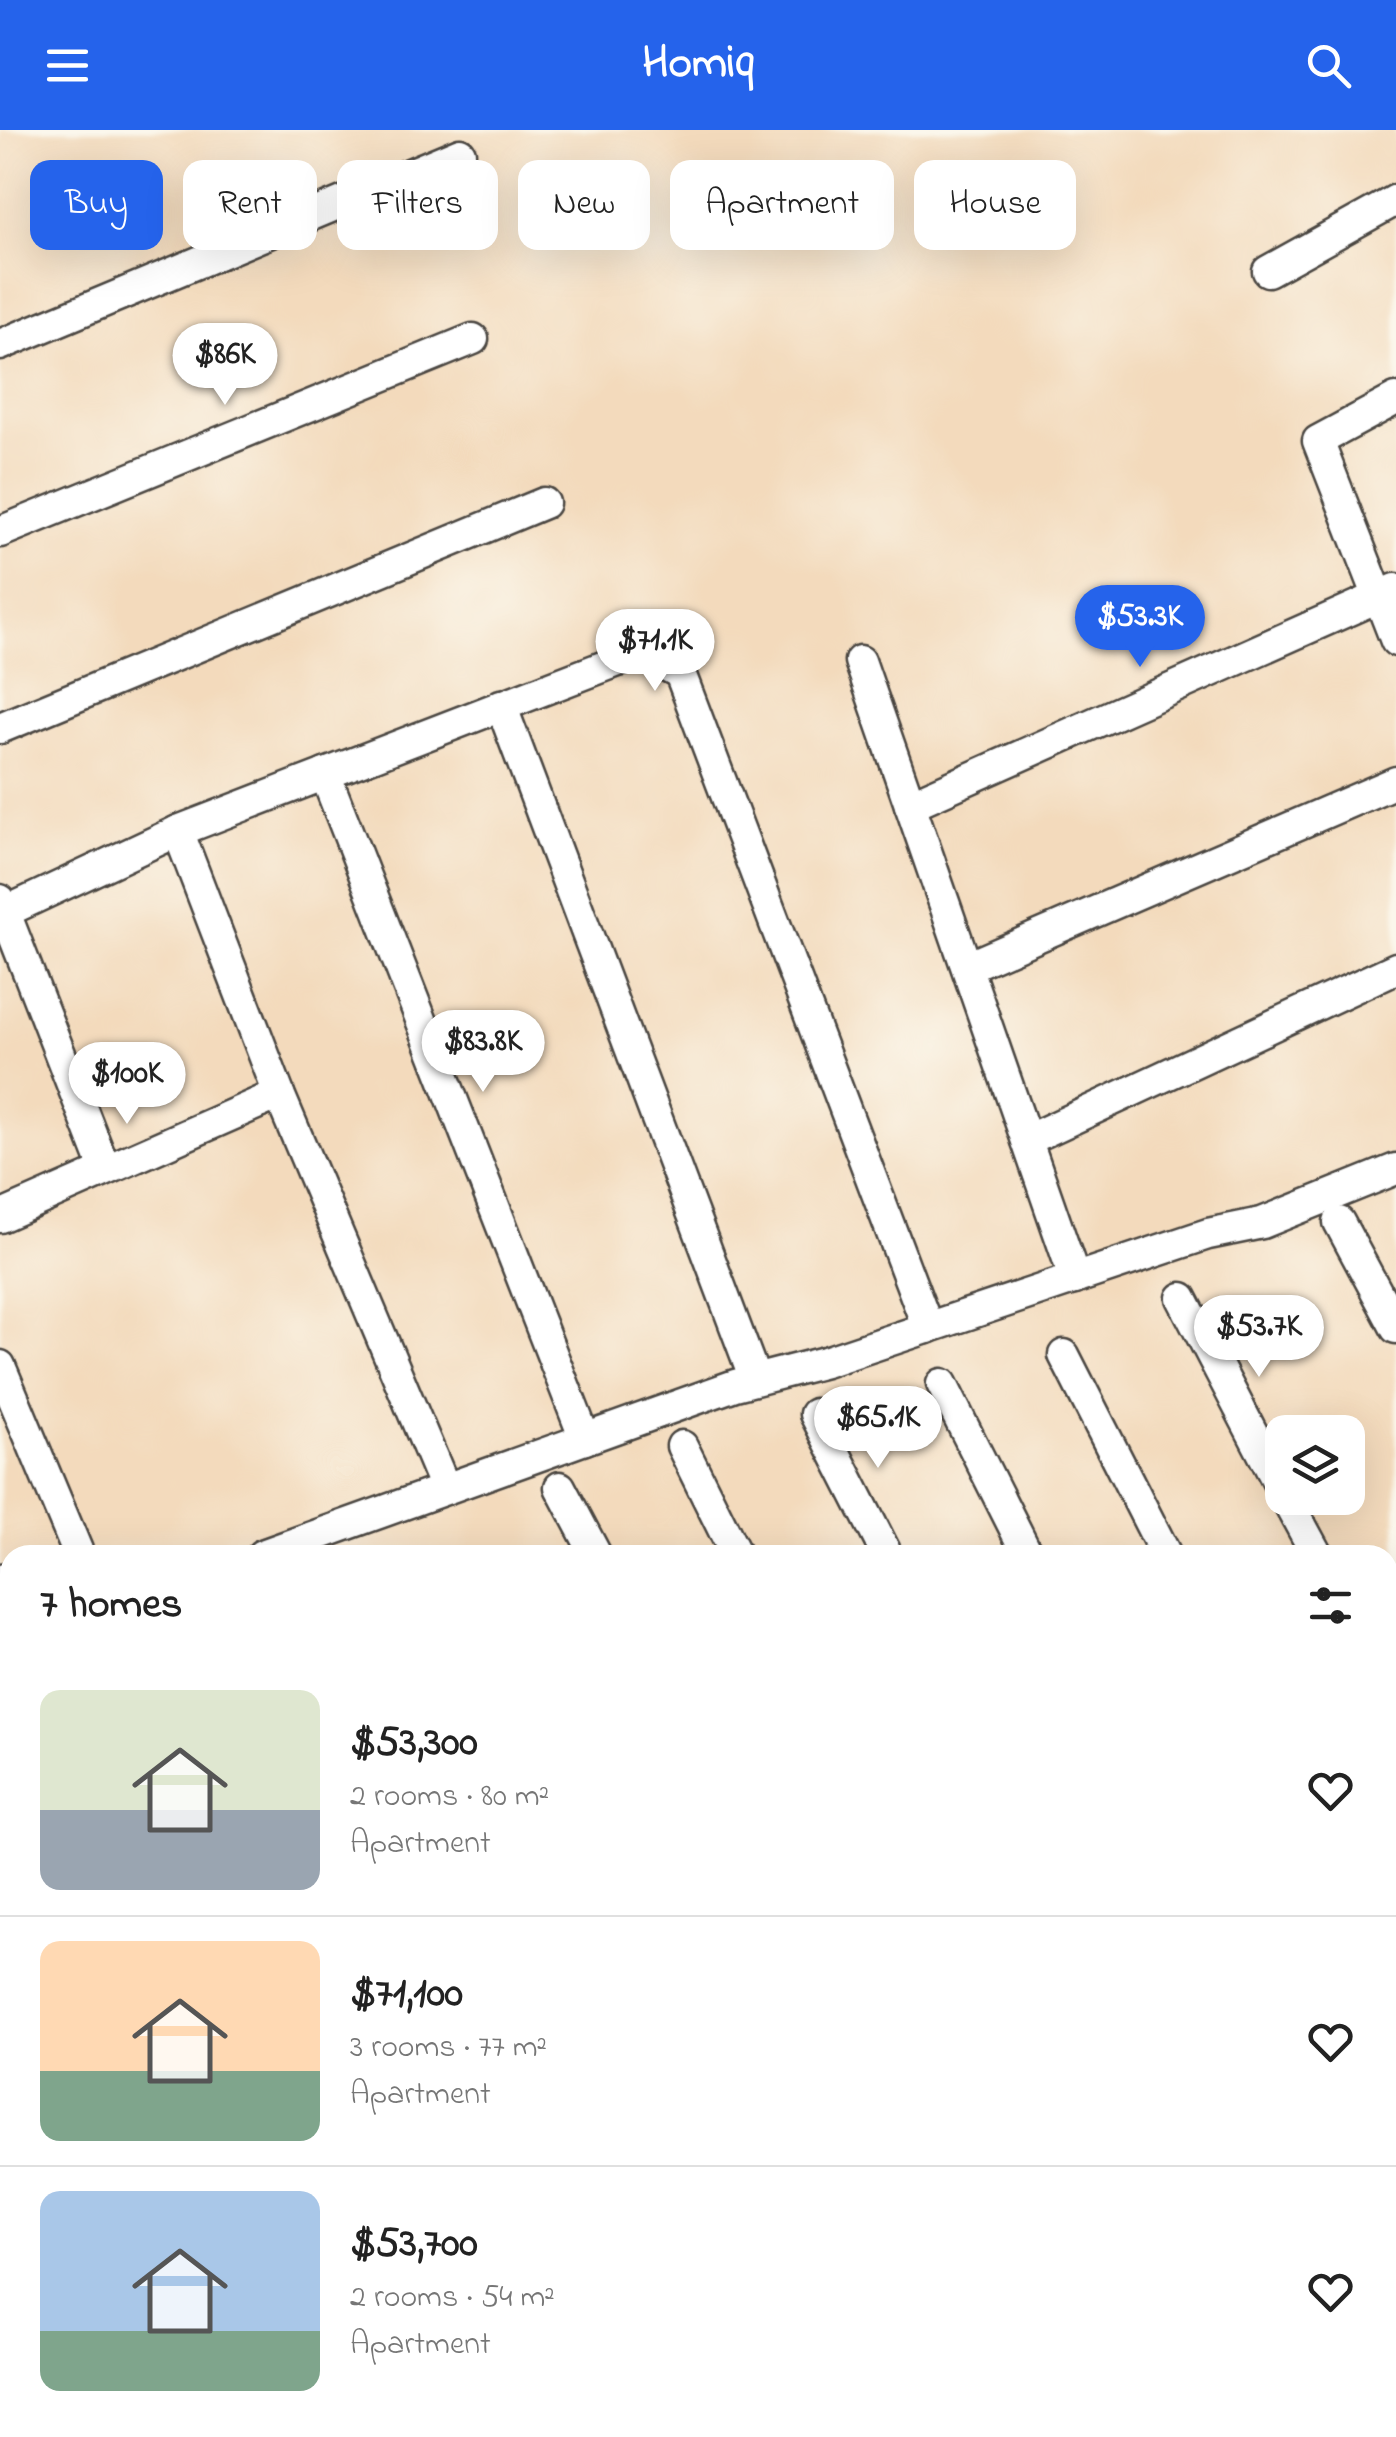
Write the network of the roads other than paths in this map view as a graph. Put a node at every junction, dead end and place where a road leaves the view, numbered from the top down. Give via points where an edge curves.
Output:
1 (460, 153) dead end
2 (1396, 200) edge
3 (1268, 271) dead end
4 (473, 339) dead end
5 (0, 345) edge
6 (1396, 398) edge
7 (544, 503) dead end
8 (0, 532) edge
9 (1388, 593) edge
10 (1396, 641) edge
11 (860, 661) dead end
12 (502, 706) junction
13 (0, 728) edge
14 (324, 774) junction
15 (1396, 782) edge
16 (910, 805) junction
17 (178, 831) junction
18 (2, 906) edge
19 (967, 967) junction
20 (1396, 968) edge
21 (279, 1094) junction
22 (1027, 1140) junction
23 (105, 1169) junction
24 (1396, 1169) edge
25 (0, 1216) edge
26 (1339, 1222) dead end
27 (1076, 1279) junction
28 (1182, 1298) dead end
29 (928, 1328) junction
30 (1396, 1328) edge
31 (1064, 1355) dead end
32 (0, 1366) edge
33 (756, 1379) junction
34 (942, 1384) dead end
35 (815, 1414) dead end
36 (586, 1438) junction
37 (682, 1446) dead end
38 (1265, 1457) edge
39 (560, 1487) dead end
40 (445, 1488) junction
41 (1295, 1515) edge
42 (74, 1545) edge
43 (289, 1545) edge
44 (591, 1545) edge
45 (731, 1545) edge
46 (882, 1545) edge
47 (1023, 1545) edge
48 (1161, 1545) edge
49 (1311, 1545) edge

1 - 5 street
2 - 3 street
4 - 8 street
6 - 9 street via 1318,441
7 - 13 street
9 - 10 street
9 - 16 street
11 - 16 street
12 - 14 street
12 - 29 street via 645,654 680,673
12 - 33 street
14 - 17 street
14 - 36 street
15 - 19 street
16 - 19 street
17 - 18 street
17 - 21 street
18 - 23 street
19 - 22 street
20 - 22 street
21 - 23 street
21 - 40 street
22 - 27 street
23 - 25 street
24 - 27 street via 1262,1224 1208,1234
26 - 30 street
27 - 29 street
28 - 38 street
29 - 33 street
31 - 48 street
32 - 42 street
33 - 36 street
34 - 47 street
35 - 46 street
36 - 40 street
37 - 45 street
39 - 44 street
40 - 43 street
41 - 49 street

